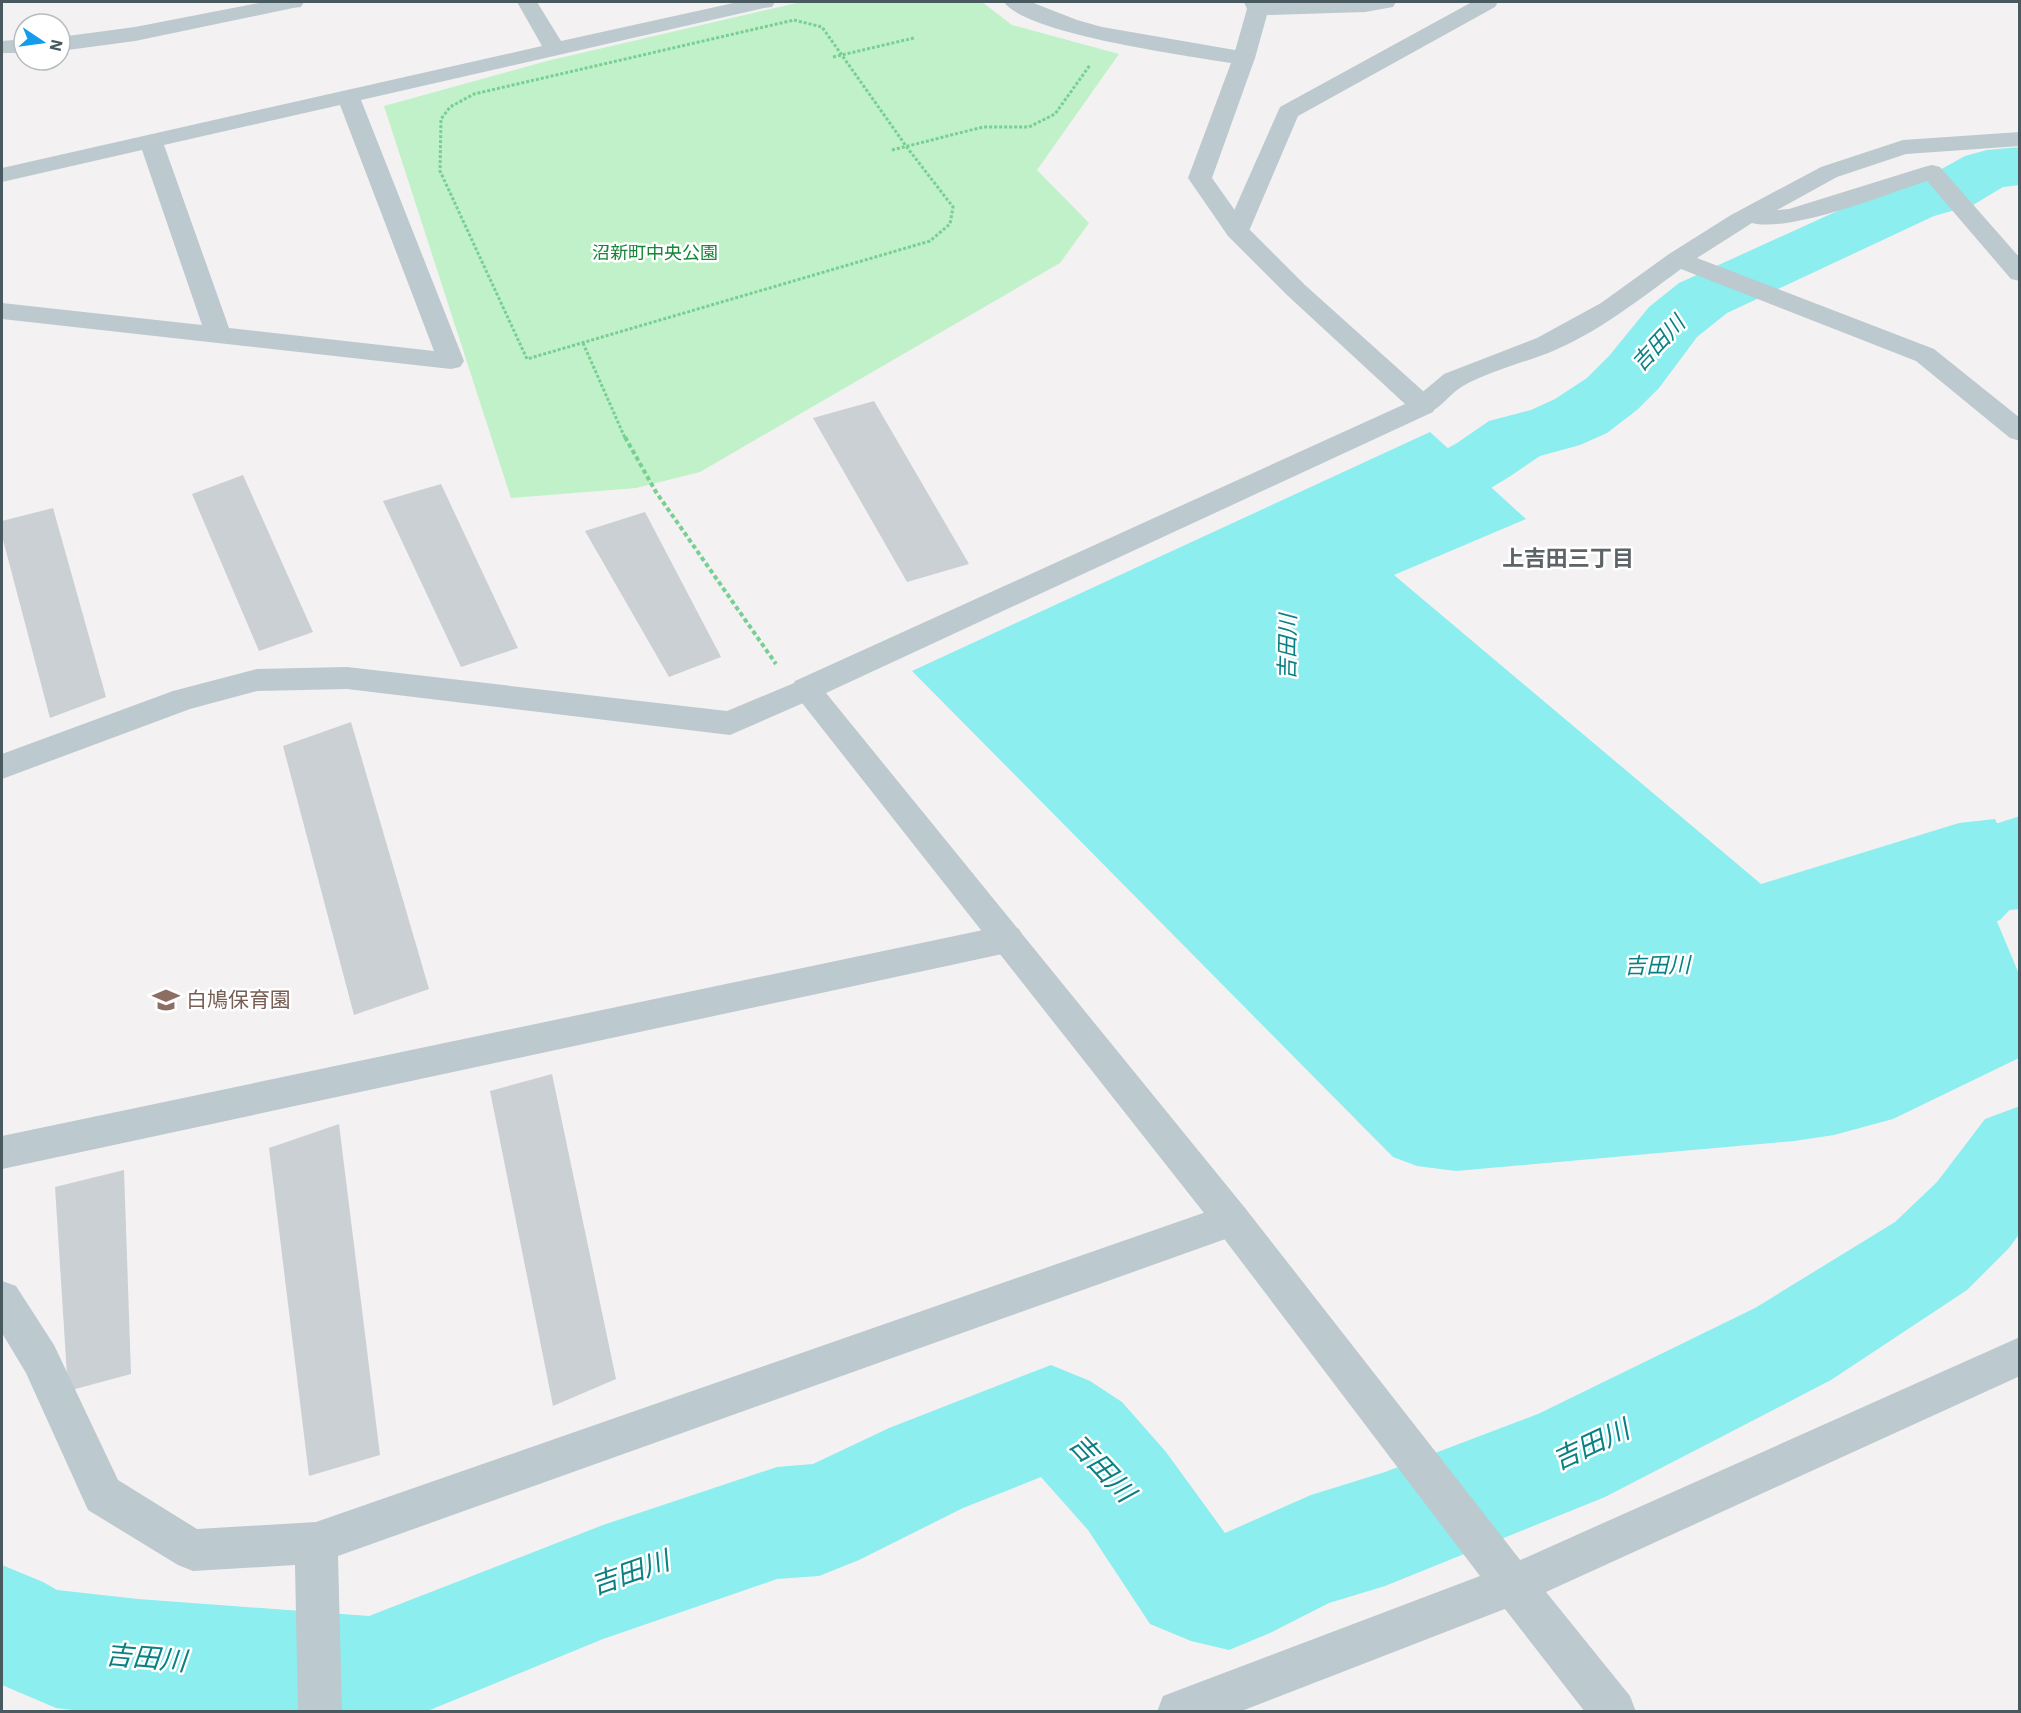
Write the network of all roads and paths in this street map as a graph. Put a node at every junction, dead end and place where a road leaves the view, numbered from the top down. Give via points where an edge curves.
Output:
1 (293, 2) edge
2 (527, 2) edge
3 (764, 2) edge
4 (1015, 2) edge
5 (1385, 2) edge
6 (1487, 2) edge
7 (1256, 5) edge
8 (914, 38) dead end
9 (72, 42) edge
10 (554, 48) junction
11 (842, 54) junction
12 (833, 57) dead end
13 (1244, 58) junction
14 (1093, 62) dead end
15 (349, 98) junction
16 (2019, 139) edge
17 (151, 142) junction
18 (906, 146) junction
19 (892, 150) dead end
20 (2, 175) edge
21 (1740, 220) junction
22 (1237, 231) junction
23 (1678, 259) junction
24 (2019, 273) edge
25 (2, 311) edge
26 (218, 335) junction
27 (583, 343) junction
28 (1423, 406) junction
29 (2019, 432) edge
30 (777, 665) dead end
31 (806, 689) junction
32 (2, 767) edge
33 (1007, 939) junction
34 (2, 1153) edge
35 (1232, 1220) junction
36 (2, 1299) edge
37 (2019, 1356) edge
38 (316, 1544) junction
39 (1513, 1585) junction
40 (320, 1712) edge
41 (1179, 1712) edge
42 (1614, 1712) edge

1 - 9 street via 135,34
2 - 10 street
3 - 10 street
4 - 13 street via 1058,21 1096,31
5 - 7 street via 1365,6
6 - 22 street via 1288,112
7 - 13 street
8 - 11 path
10 - 15 street
11 - 12 path
11 - 18 path
11 - 27 path via 822,27 794,20 474,94 450,107 441,119 440,171 527,359
13 - 22 street via 1200,178
14 - 18 path via 1055,114 1029,127 983,127
15 - 17 street
15 - 26 street via 451,361
16 - 21 street via 1903,147 1829,172
17 - 20 street
17 - 26 street
18 - 19 path
18 - 27 path via 953,207 950,224 930,241
21 - 23 street
21 - 24 street via 1791,216 1932,172
22 - 28 street
23 - 28 street via 1610,309 1546,344 1453,380
23 - 29 street via 1925,355
25 - 26 street
27 - 30 path via 627,442 656,492
28 - 31 street
31 - 32 street via 730,723 347,678 257,680 184,699
31 - 33 street
33 - 34 street
33 - 35 street
35 - 38 street
35 - 39 street
36 - 38 street via 40,1359 103,1495 193,1550
37 - 39 street
38 - 40 street
39 - 41 street
39 - 42 street

